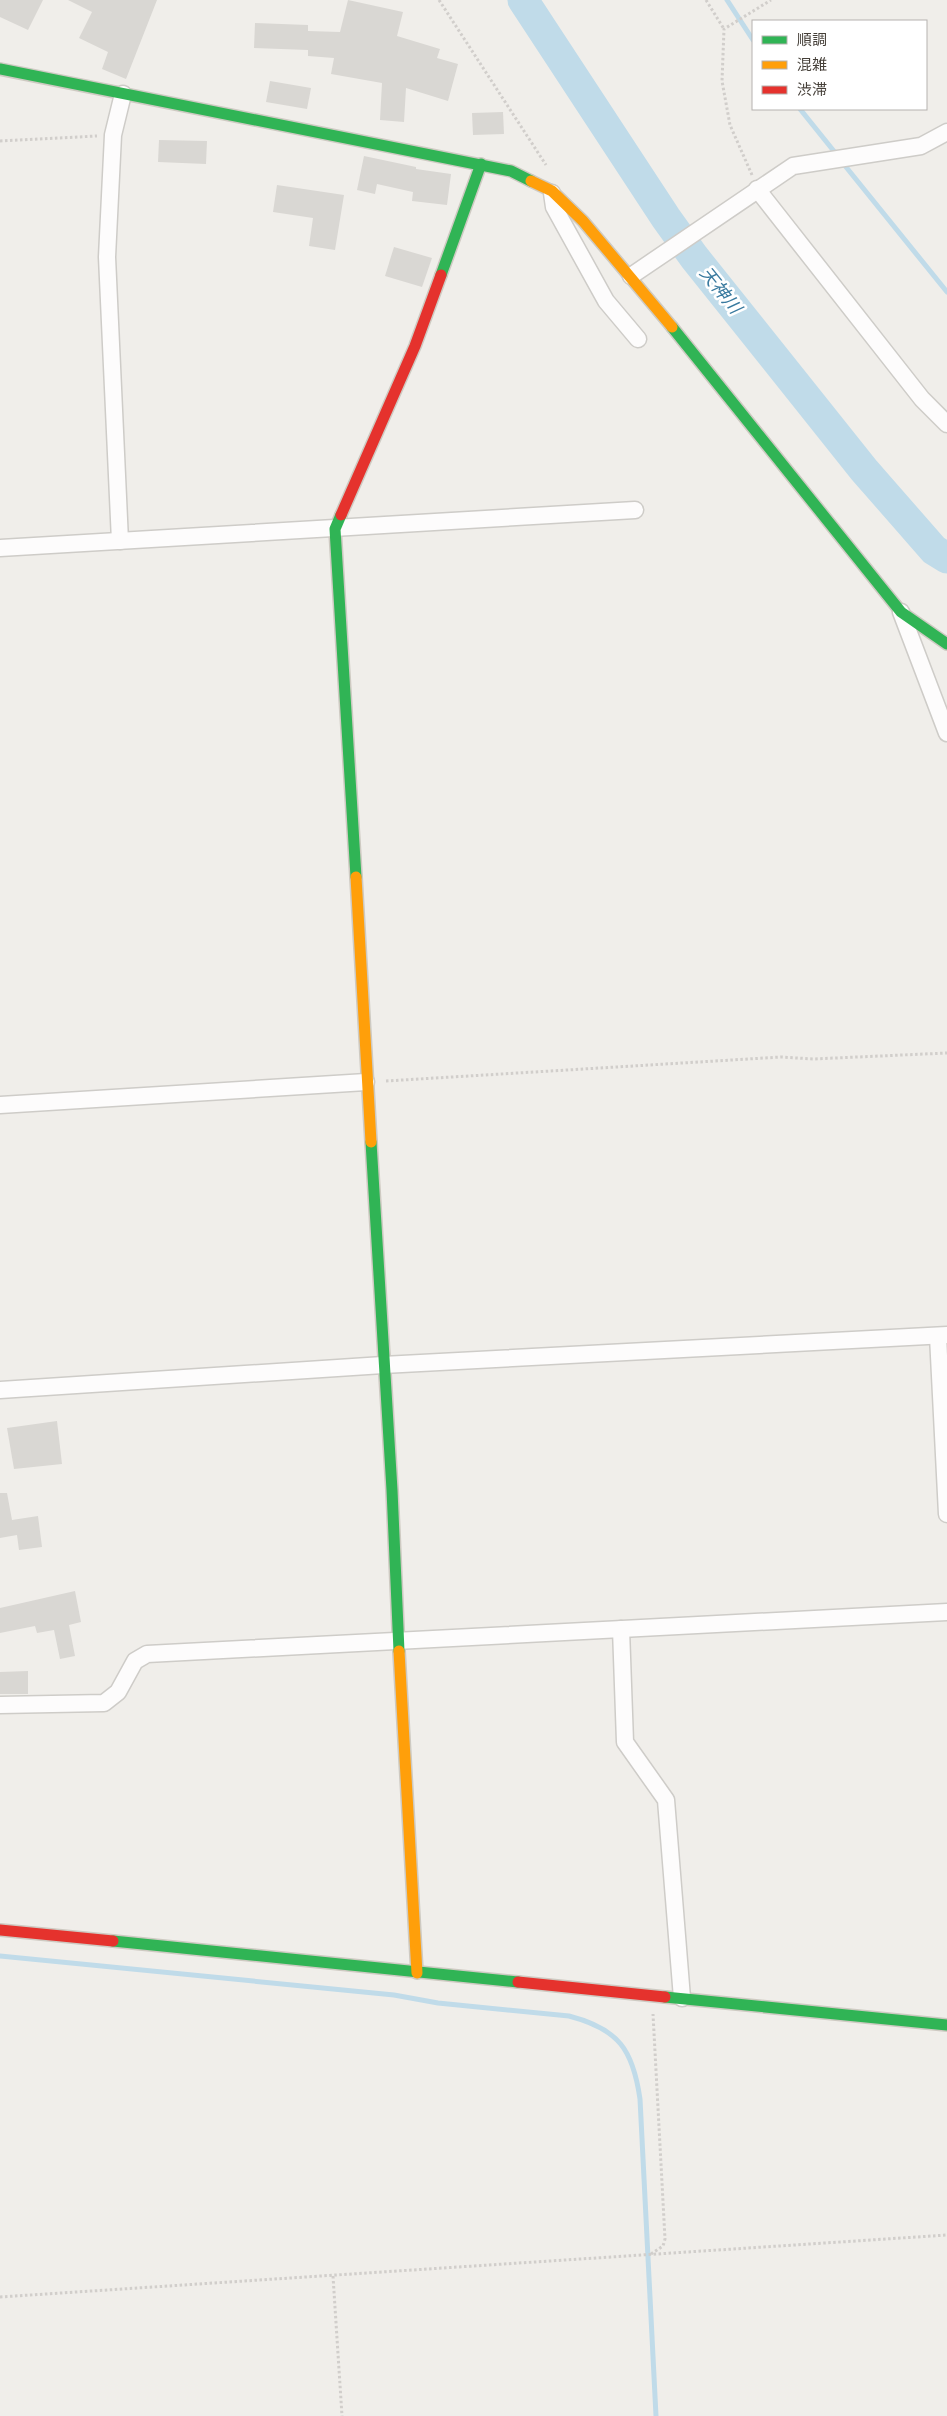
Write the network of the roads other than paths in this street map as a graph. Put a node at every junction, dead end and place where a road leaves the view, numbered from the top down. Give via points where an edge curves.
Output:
1 (0, 69) edge
2 (123, 94) junction
3 (947, 132) edge
4 (481, 164) junction
5 (757, 189) junction
6 (552, 191) junction
7 (631, 276) junction
8 (638, 339) dead end
9 (947, 424) edge
10 (635, 510) dead end
11 (335, 529) junction
12 (120, 541) junction
13 (0, 548) edge
14 (901, 612) junction
15 (947, 644) edge
16 (947, 733) edge
17 (366, 1082) junction
18 (0, 1105) edge
19 (942, 1336) edge
20 (383, 1365) junction
21 (0, 1390) edge
22 (947, 1514) edge
23 (947, 1612) edge
24 (621, 1629) junction
25 (398, 1641) junction
26 (0, 1705) edge
27 (0, 1930) edge
28 (417, 1973) junction
29 (682, 1998) junction
30 (947, 2024) edge

1 - 2 street
2 - 4 street
2 - 12 street via 113,135 107,257
3 - 5 street via 921,146 793,166
4 - 6 street via 510,171
4 - 11 street via 415,346
5 - 7 street
5 - 9 street via 922,399
6 - 7 street
6 - 8 street via 554,207 606,301
7 - 14 street
10 - 11 street
11 - 12 street
11 - 17 street
12 - 13 street
14 - 15 street
14 - 16 street
17 - 18 street
17 - 20 street
19 - 20 street
19 - 22 street
20 - 21 street
20 - 25 street
23 - 24 street
24 - 25 street
24 - 29 street via 625,1742 666,1800
25 - 26 street via 147,1654 135,1661 118,1692 104,1703
25 - 28 street
27 - 28 street
28 - 29 street
29 - 30 street

